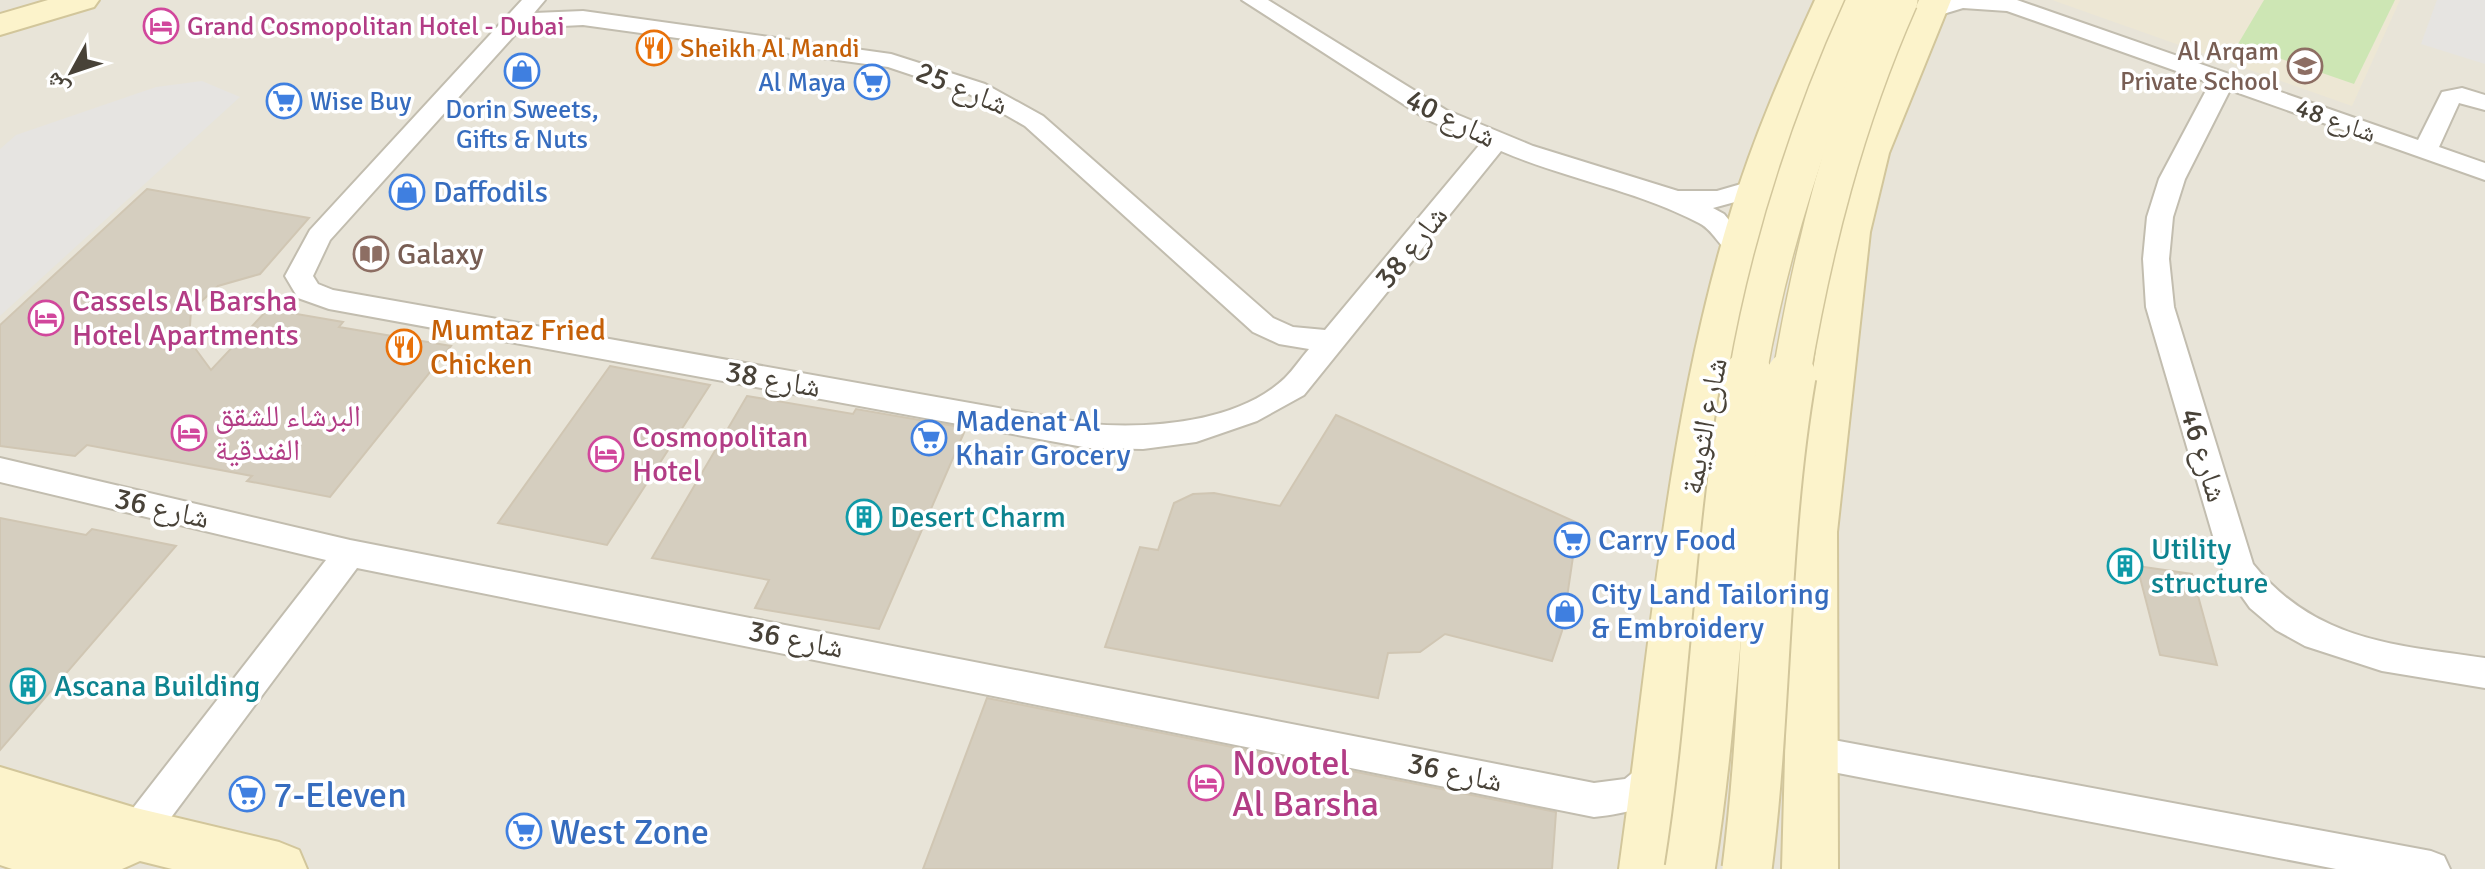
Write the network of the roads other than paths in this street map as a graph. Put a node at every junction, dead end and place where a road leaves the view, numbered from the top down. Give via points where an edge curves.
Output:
1 (83, 0) edge
2 (547, 0) edge
3 (1253, 0) edge
4 (1831, 0) edge
5 (1866, 0) edge
6 (2001, 2) edge
7 (1921, 4) edge
8 (525, 10) edge
9 (583, 18) junction
10 (0, 25) edge
11 (2223, 80) junction
12 (2485, 103) edge
13 (1496, 141) junction
14 (2425, 151) junction
15 (2485, 172) edge
16 (1755, 188) junction
17 (1668, 196) junction
18 (1738, 247) junction
19 (1263, 325) junction
20 (1335, 341) junction
21 (1305, 375) junction
22 (1696, 462) junction
23 (0, 470) edge
24 (1818, 488) junction
25 (1685, 547) junction
26 (350, 553) junction
27 (1811, 570) junction
28 (2485, 673) edge
29 (1812, 752) junction
30 (1660, 773) junction
31 (0, 792) edge
32 (1594, 800) junction
33 (136, 834) junction
34 (0, 839) edge
35 (1648, 861) edge
36 (279, 869) edge
37 (1690, 869) edge
38 (1747, 869) edge
39 (1810, 869) edge
40 (2431, 869) edge

1 - 10 street
2 - 9 street, شارع 25
3 - 13 street, شارع 40 via 1411,100
4 - 16 street, شارع الثويمة
5 - 37 street, bridge via 1813,124 1755,332 1733,471
6 - 7 street, شارع 48
6 - 11 street, شارع 48
7 - 24 street via 1871,153 1851,232
7 - 38 street, bridge via 1876,49 1813,251 1774,486
8 - 9 street, شارع 25
8 - 21 street, شارع 38 via 319,236 299,276 308,291 329,299 1106,438 1160,437 1215,426 1267,405
9 - 19 street, شارع 25 via 863,56 919,68 977,89 1059,140
11 - 14 street, شارع 48
11 - 28 street, شارع 46 via 2172,179 2160,217 2156,259 2160,307 2239,570 2282,617 2324,641
12 - 14 street via 2450,97
13 - 17 street, شارع 40
13 - 20 street, شارع 38
14 - 15 street, شارع 48
16 - 17 street, شارع 40 via 1718,200
16 - 18 street, شارع الثويمة
17 - 18 street, شارع 40 via 1715,220
18 - 22 street, شارع الثويمة
19 - 20 street via 1289,337
19 - 21 street via 1283,357
20 - 21 street, شارع 38
22 - 24 street via 1723,490 1752,504 1782,507
22 - 25 street, شارع الثويمة
23 - 26 street, شارع 36
24 - 27 street
25 - 27 street via 1719,529 1751,527 1782,541
25 - 30 street, شارع الثويمة
26 - 32 street, شارع 36
26 - 33 street
27 - 29 street
29 - 39 street
29 - 40 street
30 - 32 street, شارع 36 via 1633,795
30 - 35 street, شارع الثويمة
31 - 33 street
32 - 35 street, شارع 36 via 1630,825
33 - 34 street via 101,853 67,858
33 - 36 street

